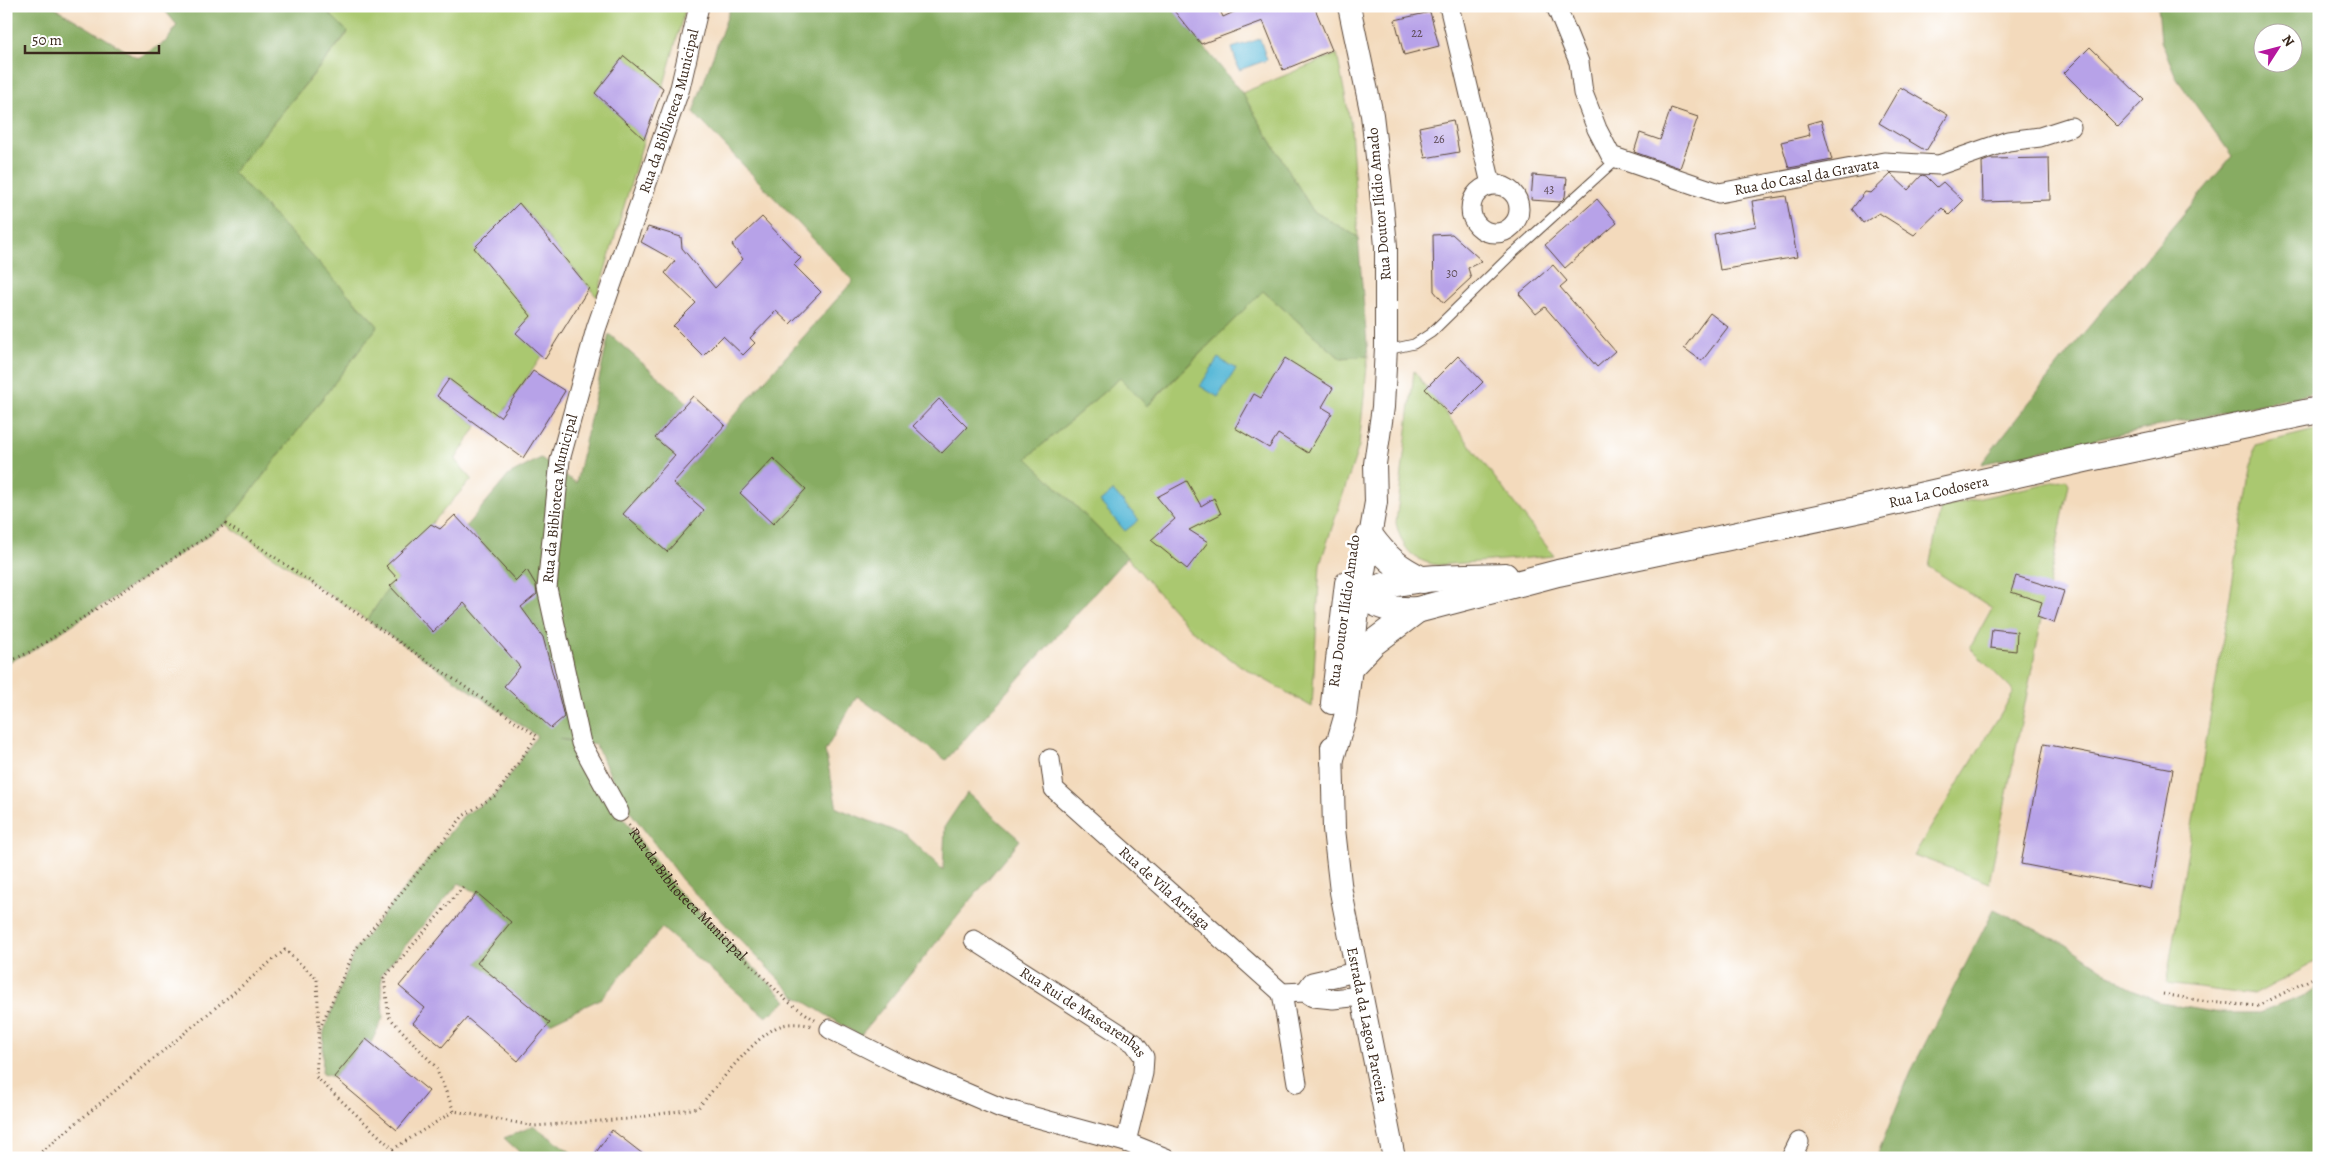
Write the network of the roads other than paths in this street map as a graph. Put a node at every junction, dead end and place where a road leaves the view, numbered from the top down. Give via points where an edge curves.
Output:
1 (700, 6) edge
2 (1348, 6) edge
3 (1449, 6) edge
4 (1556, 6) edge
5 (2071, 127) dead end
6 (1618, 158) junction
7 (1491, 184) dead end
8 (1386, 347) junction
9 (2319, 410) edge
10 (1375, 464) junction
11 (1370, 536) junction
12 (1558, 573) junction
13 (1423, 580) junction
14 (1353, 594) junction
15 (1417, 610) junction
16 (1352, 665) junction
17 (1050, 758) dead end
18 (1332, 762) junction
19 (619, 812) road end
20 (1341, 892) joint
21 (974, 940) dead end
22 (1356, 972) junction
23 (1305, 992) junction
24 (1282, 993) junction
25 (1361, 996) junction
26 (830, 1029) road end
27 (1297, 1083) dead end
28 (1126, 1142) junction
29 (1166, 1158) edge
30 (1394, 1158) edge

1 - 19 street, Rua da Biblioteca Municipal via 680,88 596,328 560,460 547,588 581,743
2 - 8 street, Rua Doutor Ilídio Amado via 1372,115 1380,182 1386,246
3 - 7 street
4 - 6 street via 1579,62 1584,93 1597,129 1611,156
5 - 6 street, Rua do Casal da Gravata via 2040,137 2008,141 1939,165 1884,162 1719,193
6 - 8 lane via 1430,333 1414,344
8 - 10 street, Rua Doutor Ilídio Amado via 1383,407
9 - 12 main road, Rua La Codosera
10 - 11 street, Rua Doutor Ilídio Amado via 1376,502
10 - 14 street, Rua Doutor Ilídio Amado via 1361,496
11 - 13 main road via 1381,552 1399,568
11 - 14 street, Rua Doutor Ilídio Amado
12 - 13 main road
12 - 15 main road
13 - 14 main road
14 - 15 main road via 1380,607 1396,611
14 - 16 street, Rua Doutor Ilídio Amado
14 - 18 street, Rua Doutor Ilídio Amado via 1330,714
15 - 16 main road via 1373,643
16 - 18 street, Rua Doutor Ilídio Amado via 1344,717
17 - 24 street, Rua de Vila Arriaga via 1054,789
18 - 20 street, Rua Doutor Ilídio Amado via 1334,829
20 - 22 street, Estrada da Lagoa Parceira
21 - 28 street, Rua Rui de Mascarenhas via 1139,1050 1144,1057 1143,1073
22 - 23 street via 1312,982
22 - 25 street, Estrada da Lagoa Parceira
23 - 24 street
23 - 25 street via 1313,997 1334,999
24 - 27 street
25 - 30 street, Estrada da Lagoa Parceira
26 - 28 street via 901,1065 1001,1108
28 - 29 street

